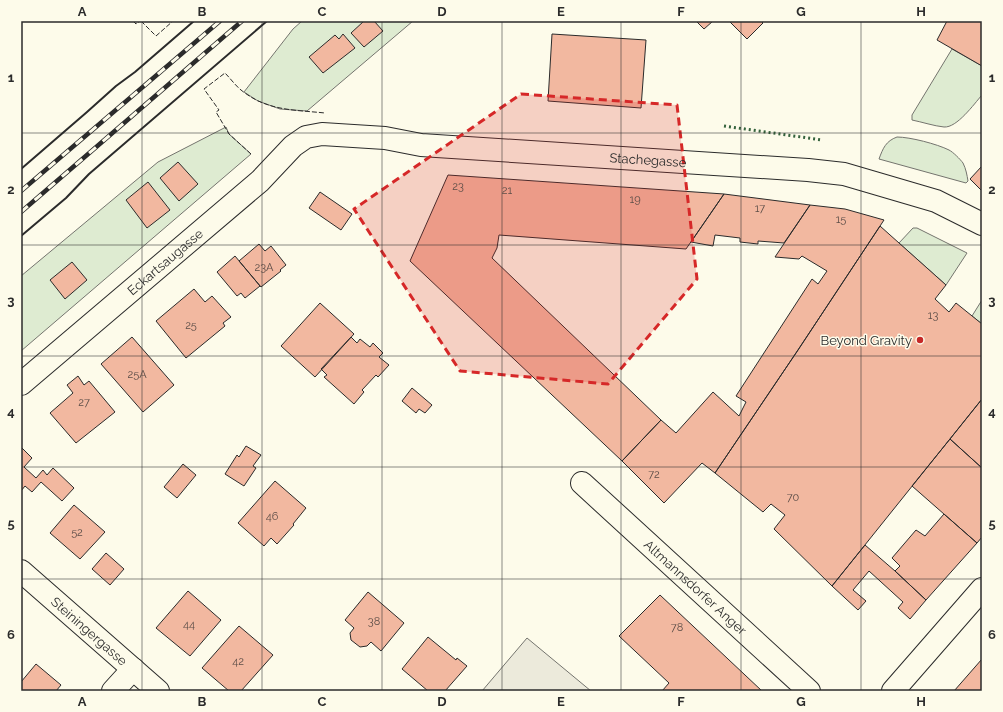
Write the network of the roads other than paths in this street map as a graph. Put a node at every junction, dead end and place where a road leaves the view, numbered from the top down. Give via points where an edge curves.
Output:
1 (306, 136) joint
2 (982, 224) edge
3 (21, 384) edge
4 (582, 483) dead end
5 (21, 571) edge
6 (982, 589) edge
7 (133, 669) junction
8 (113, 691) edge
9 (158, 691) edge
10 (809, 691) edge
11 (893, 691) edge

1 - 2 street, Stachegasse via 322,134 385,138 421,145 844,174 936,201
1 - 3 street, Eckartsaugasse via 260,181
4 - 10 street, Altmannsdorfer Anger
5 - 7 street, Steiningergasse
6 - 11 street
7 - 8 street
7 - 9 street, Steiningergasse

